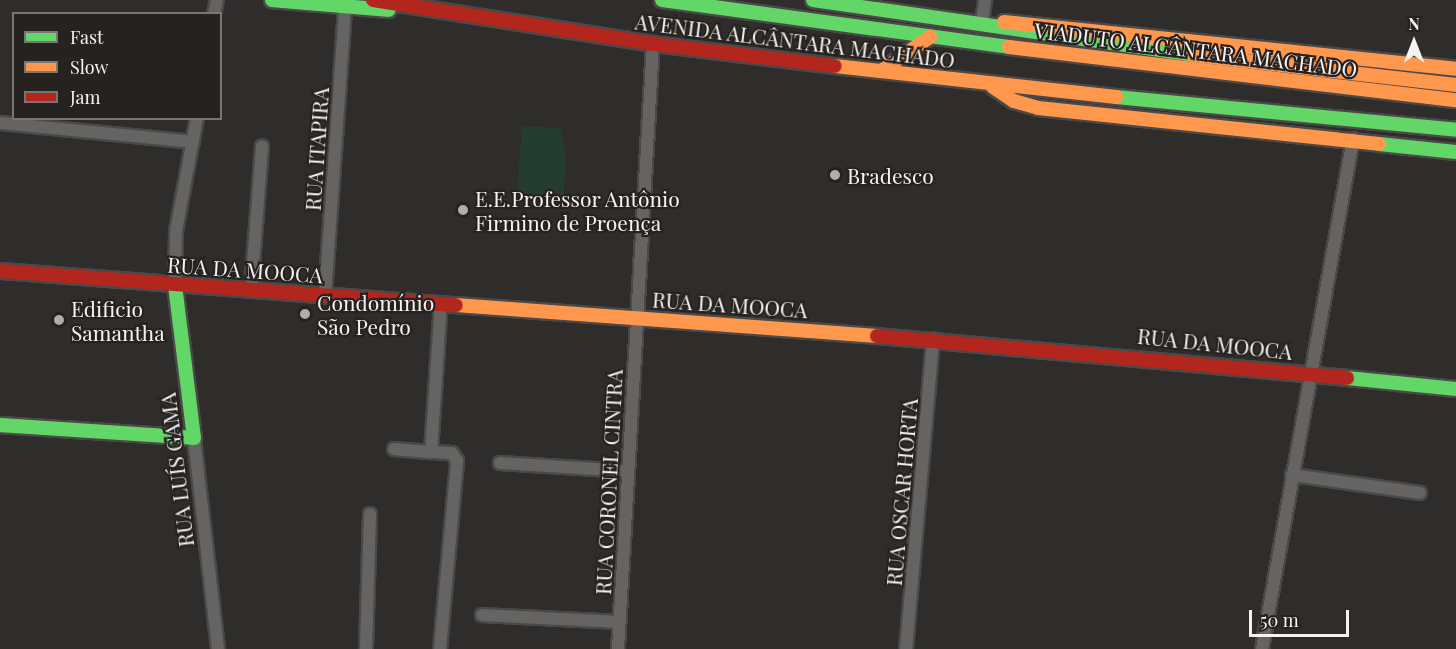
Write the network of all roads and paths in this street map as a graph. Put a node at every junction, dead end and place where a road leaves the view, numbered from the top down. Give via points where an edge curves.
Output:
1 (272, 0) edge
2 (373, 0) edge
3 (662, 0) edge
4 (813, 0) edge
5 (985, 0) edge
6 (345, 7) junction
7 (434, 12) junction
8 (985, 22) junction
9 (930, 37) junction
10 (653, 44) junction
11 (1004, 47) joint
12 (1456, 69) edge
13 (880, 71) junction
14 (990, 85) junction
15 (1456, 85) edge
16 (1456, 100) edge
17 (197, 120) edge
18 (0, 123) edge
19 (1456, 130) edge
20 (1353, 139) junction
21 (193, 142) junction
22 (262, 146) dead end
23 (1456, 152) edge
24 (0, 271) edge
25 (175, 285) junction
26 (251, 290) junction
27 (325, 295) junction
28 (441, 303) junction
29 (638, 318) junction
30 (933, 339) junction
31 (1311, 374) junction
32 (1456, 389) edge
33 (0, 425) edge
34 (194, 438) junction
35 (394, 449) dead end
36 (431, 452) junction
37 (500, 463) dead end
38 (627, 471) junction
39 (1292, 475) junction
40 (1420, 493) dead end
41 (370, 514) dead end
42 (482, 615) dead end
43 (619, 622) junction
44 (218, 649) edge
45 (366, 649) edge
46 (440, 649) edge
47 (618, 649) edge
48 (906, 649) edge
49 (1262, 649) edge

1 - 6 main road, AVENIDA ALCÂNTARA MACHADO
2 - 7 main road, AVENIDA ALCÂNTARA MACHADO
3 - 9 main road, AVENIDA ALCÂNTARA MACHADO
4 - 8 main road, AVENIDA ALCÂNTARA MACHADO
5 - 8 street
6 - 7 main road, AVENIDA ALCÂNTARA MACHADO
6 - 27 street, RUA ITAPIRA
7 - 10 main road, AVENIDA ALCÂNTARA MACHADO
8 - 12 main road, AVENIDA ALCÂNTARA MACHADO via 1030,22
8 - 15 main road, VIADUTO ALCÂNTARA MACHADO via 1094,44
9 - 11 main road, AVENIDA ALCÂNTARA MACHADO
9 - 13 main road
10 - 13 main road, AVENIDA ALCÂNTARA MACHADO
10 - 29 street, RUA CORONEL CINTRA
11 - 16 main road, VIADUTO ALCÂNTARA MACHADO
13 - 14 main road, AVENIDA ALCÂNTARA MACHADO
14 - 19 main road, AVENIDA ALCÂNTARA MACHADO
14 - 20 main road via 1014,101 1038,108
17 - 21 street
18 - 21 street
20 - 23 main road
20 - 31 street
21 - 25 street via 176,231
22 - 26 street
24 - 25 main road, RUA DA MOOCA
25 - 26 main road, RUA DA MOOCA
25 - 34 main road, RUA LUÍS GAMA
26 - 27 main road, RUA DA MOOCA
27 - 28 main road, RUA DA MOOCA
28 - 29 main road, RUA DA MOOCA
28 - 36 street
29 - 30 main road, RUA DA MOOCA
29 - 38 street, RUA CORONEL CINTRA
30 - 31 main road, RUA DA MOOCA
30 - 48 street, RUA OSCAR HORTA
31 - 32 main road, RUA DA MOOCA
31 - 39 street
33 - 34 main road
34 - 44 street, RUA LUÍS GAMA
35 - 36 street
36 - 46 street via 452,453 457,462
37 - 38 street
38 - 43 street, RUA CORONEL CINTRA
39 - 40 street
39 - 49 street
41 - 45 street
42 - 43 street
43 - 47 street, RUA CORONEL CINTRA

